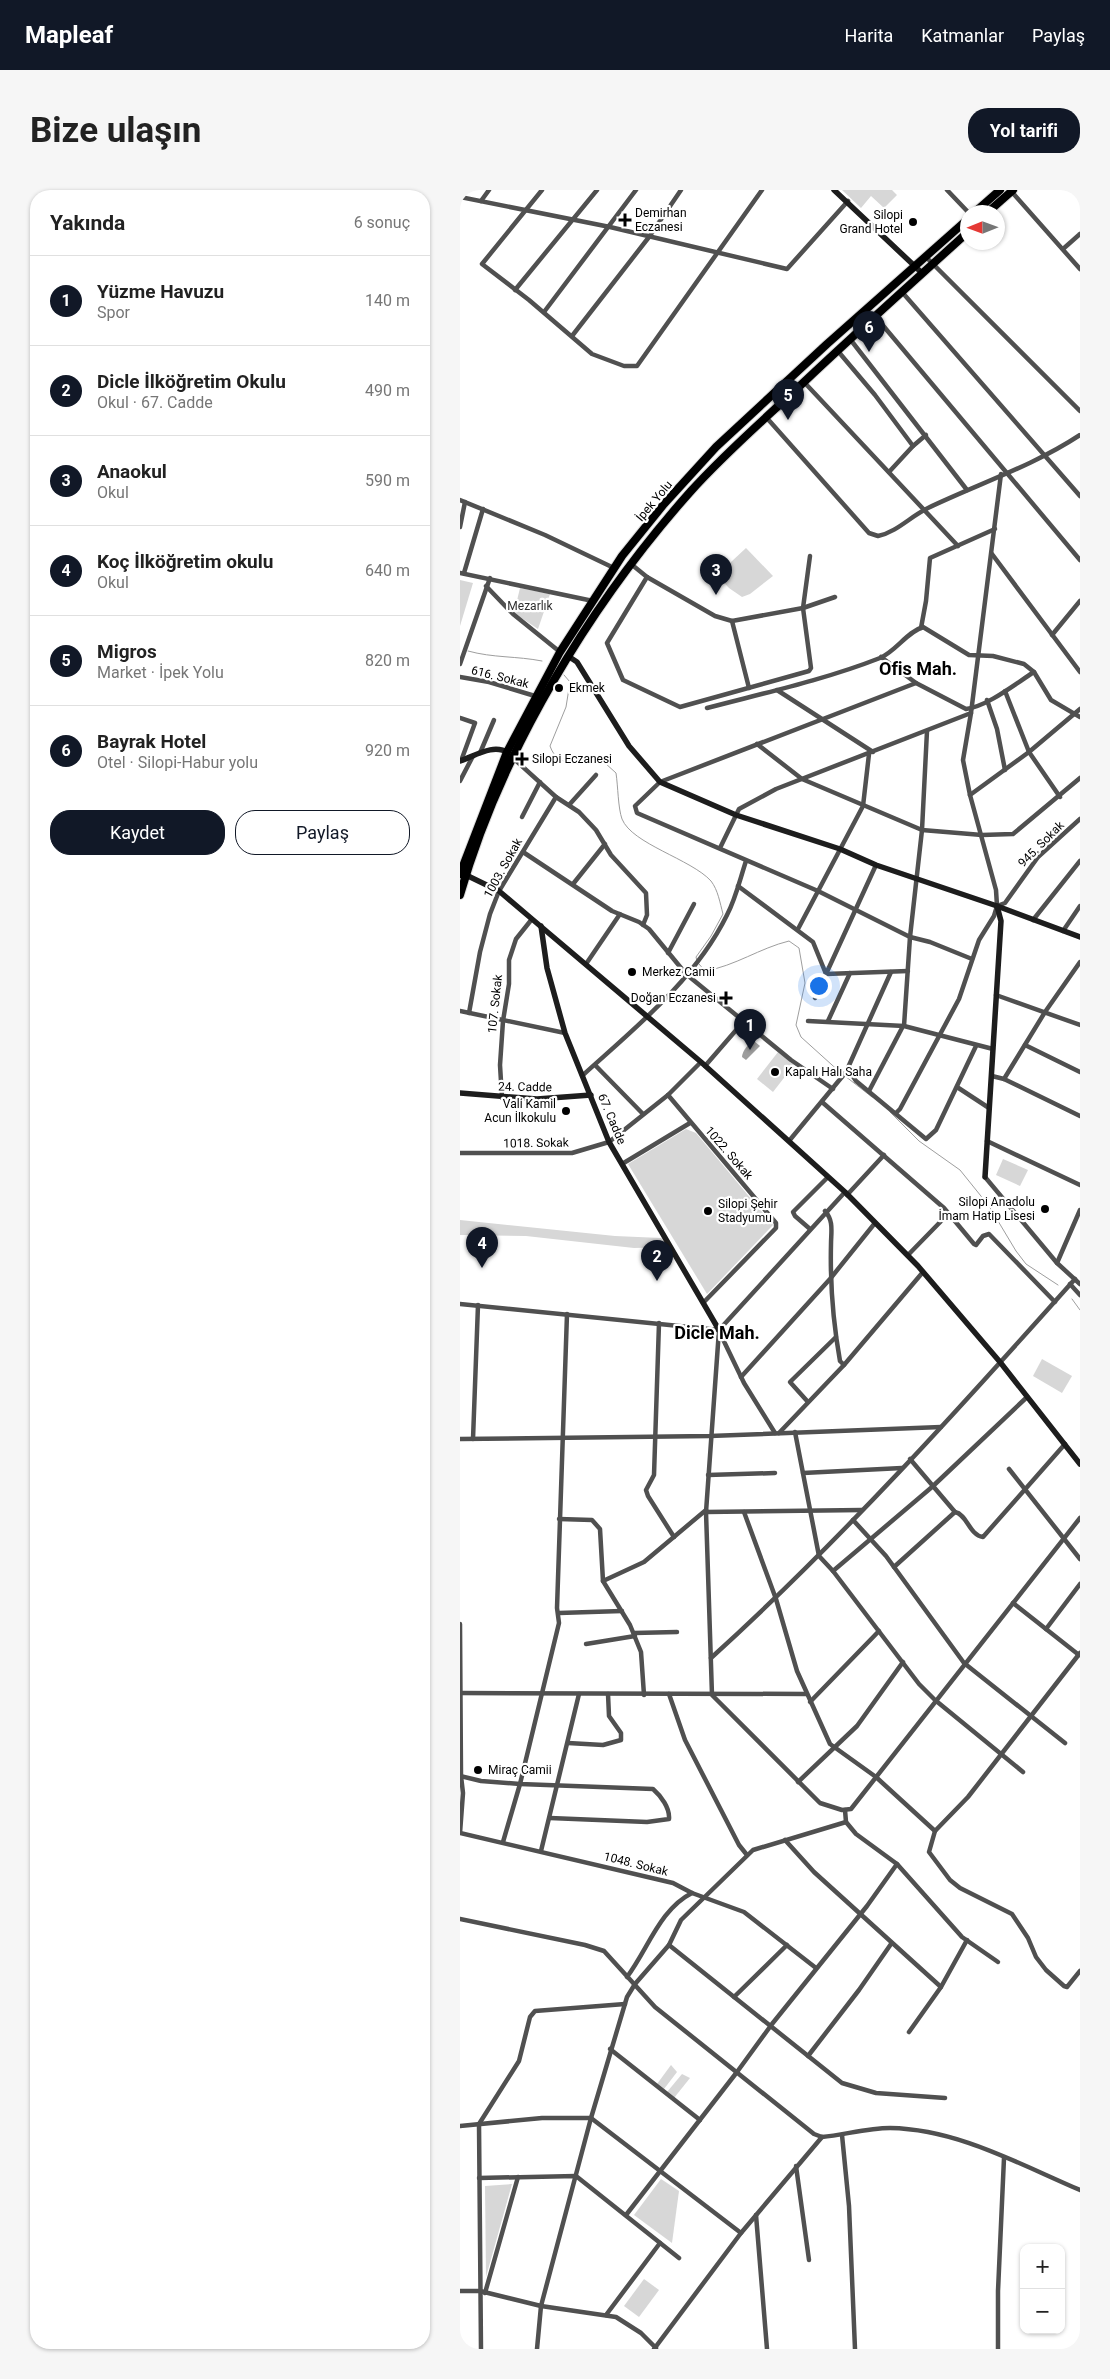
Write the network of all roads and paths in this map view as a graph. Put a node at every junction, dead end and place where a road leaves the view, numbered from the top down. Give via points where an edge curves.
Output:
1 (489, 190) edge
2 (542, 190) edge
3 (597, 190) edge
4 (636, 190) edge
5 (681, 190) edge
6 (762, 190) edge
7 (834, 190) edge
8 (947, 190) edge
9 (1000, 190) edge
10 (1012, 191) edge
11 (460, 197) edge
12 (481, 201) junction
13 (848, 201) junction
14 (961, 205) edge
15 (983, 205) edge
16 (996, 205) edge
17 (526, 210) junction
18 (572, 220) junction
19 (610, 227) junction
20 (960, 227) edge
21 (1080, 234) edge
22 (649, 237) junction
23 (960, 239) edge
24 (1063, 249) junction
25 (716, 252) junction
26 (926, 257) junction
27 (932, 264) junction
28 (915, 266) junction
29 (1080, 269) edge
30 (922, 273) junction
31 (515, 290) junction
32 (902, 292) junction
33 (544, 312) junction
34 (875, 316) junction
35 (572, 336) junction
36 (849, 339) junction
37 (839, 348) junction
38 (804, 382) junction
39 (1080, 411) edge
40 (766, 416) junction
41 (926, 435) junction
42 (1080, 436) edge
43 (913, 446) junction
44 (1045, 456) junction
45 (889, 472) junction
46 (1004, 473) junction
47 (683, 484) junction
48 (968, 490) junction
49 (691, 492) junction
50 (1080, 496) edge
51 (463, 501) edge
52 (664, 504) junction
53 (483, 509) junction
54 (925, 509) junction
55 (674, 512) junction
56 (460, 527) edge
57 (995, 529) junction
58 (958, 546) junction
59 (992, 554) junction
60 (810, 556) dead end
61 (1080, 560) edge
62 (631, 564) junction
63 (614, 568) junction
64 (462, 573) edge
65 (647, 577) junction
66 (490, 578) junction
67 (486, 586) junction
68 (834, 597) dead end
69 (1080, 601) edge
70 (593, 602) junction
71 (803, 608) junction
72 (732, 621) junction
73 (921, 628) junction
74 (1052, 635) junction
75 (560, 652) junction
76 (462, 654) edge
77 (979, 655) junction
78 (568, 656) junction
79 (881, 657) junction
80 (460, 664) edge
81 (1034, 672) junction
82 (1080, 672) edge
83 (460, 678) edge
84 (916, 683) junction
85 (749, 688) junction
86 (777, 690) junction
87 (1005, 691) junction
88 (535, 696) junction
89 (987, 700) junction
90 (707, 708) dead end
91 (1080, 709) edge
92 (972, 711) junction
93 (1074, 714) junction
94 (1080, 717) edge
95 (460, 718) edge
96 (822, 719) junction
97 (494, 720) dead end
98 (926, 731) junction
99 (757, 744) junction
100 (506, 752) junction
101 (1029, 752) junction
102 (480, 753) junction
103 (871, 753) junction
104 (473, 756) junction
105 (513, 758) junction
106 (460, 761) edge
107 (1005, 770) junction
108 (596, 775) dead end
109 (802, 778) junction
110 (1080, 778) edge
111 (460, 781) edge
112 (540, 782) junction
113 (660, 782) junction
114 (970, 795) junction
115 (556, 796) junction
116 (1060, 796) junction
117 (569, 806) junction
118 (863, 806) junction
119 (736, 814) junction
120 (522, 817) dead end
121 (1080, 818) edge
122 (922, 830) junction
123 (982, 835) junction
124 (605, 844) junction
125 (720, 848) junction
126 (840, 849) junction
127 (523, 852) junction
128 (746, 861) junction
129 (1080, 862) edge
130 (876, 865) junction
131 (462, 874) edge
132 (917, 879) junction
133 (573, 884) junction
134 (738, 886) junction
135 (499, 891) junction
136 (818, 891) junction
137 (460, 895) edge
138 (694, 904) dead end
139 (997, 906) junction
140 (1080, 906) edge
141 (856, 908) junction
142 (620, 914) junction
143 (532, 918) junction
144 (1033, 920) junction
145 (643, 925) junction
146 (541, 926) junction
147 (798, 929) junction
148 (1063, 931) junction
149 (910, 937) junction
150 (1080, 937) edge
151 (668, 952) junction
152 (972, 959) junction
153 (1080, 962) edge
154 (586, 964) junction
155 (908, 971) junction
156 (891, 972) junction
157 (850, 973) junction
158 (686, 974) junction
159 (826, 974) junction
160 (996, 995) junction
161 (815, 998) dead end
162 (460, 1011) edge
163 (1045, 1012) junction
164 (469, 1013) junction
165 (648, 1017) junction
166 (503, 1021) junction
167 (808, 1021) dead end
168 (744, 1022) junction
169 (828, 1022) junction
170 (867, 1024) junction
171 (1080, 1025) edge
172 (903, 1027) junction
173 (565, 1033) junction
174 (938, 1035) junction
175 (1025, 1045) junction
176 (976, 1046) junction
177 (993, 1049) junction
178 (595, 1064) junction
179 (703, 1064) junction
180 (847, 1070) junction
181 (1080, 1072) edge
182 (583, 1075) junction
183 (992, 1076) junction
184 (1004, 1079) junction
185 (957, 1087) junction
186 (833, 1089) junction
187 (869, 1091) junction
188 (460, 1093) edge
189 (591, 1095) junction
190 (668, 1095) junction
191 (502, 1098) junction
192 (822, 1102) junction
193 (989, 1108) junction
194 (643, 1114) junction
195 (896, 1114) junction
196 (1080, 1116) edge
197 (690, 1123) junction
198 (789, 1141) junction
199 (987, 1141) junction
200 (609, 1142) junction
201 (460, 1153) edge
202 (884, 1155) junction
203 (622, 1164) junction
204 (985, 1176) joint
205 (828, 1177) junction
206 (1080, 1185) edge
207 (846, 1193) junction
208 (1080, 1210) edge
209 (825, 1211) junction
210 (948, 1214) junction
211 (875, 1223) junction
212 (810, 1229) junction
213 (908, 1256) junction
214 (1057, 1263) junction
215 (923, 1272) junction
216 (830, 1279) junction
217 (1075, 1279) junction
218 (1070, 1284) junction
219 (1080, 1284) edge
220 (1080, 1295) edge
221 (704, 1302) junction
222 (1055, 1302) junction
223 (460, 1304) edge
224 (478, 1305) junction
225 (567, 1314) junction
226 (659, 1323) junction
227 (719, 1330) junction
228 (836, 1337) junction
229 (1000, 1362) junction
230 (844, 1365) junction
231 (741, 1377) junction
232 (1026, 1398) junction
233 (808, 1402) junction
234 (941, 1427) junction
235 (796, 1432) junction
236 (777, 1433) junction
237 (656, 1436) junction
238 (710, 1436) junction
239 (563, 1437) junction
240 (460, 1439) edge
241 (473, 1439) junction
242 (1065, 1444) junction
243 (910, 1459) junction
244 (1080, 1464) edge
245 (902, 1468) junction
246 (1009, 1469) dead end
247 (775, 1473) dead end
248 (803, 1473) junction
249 (708, 1475) junction
250 (932, 1487) junction
251 (1026, 1490) junction
252 (811, 1510) junction
253 (862, 1510) junction
254 (706, 1511) junction
255 (744, 1512) junction
256 (955, 1512) junction
257 (1080, 1518) edge
258 (559, 1519) junction
259 (853, 1520) junction
260 (674, 1537) junction
261 (1065, 1538) junction
262 (871, 1540) junction
263 (819, 1556) junction
264 (1080, 1558) edge
265 (894, 1567) junction
266 (833, 1571) junction
267 (603, 1581) junction
268 (1080, 1584) edge
269 (776, 1599) junction
270 (1013, 1603) junction
271 (622, 1611) junction
272 (559, 1613) junction
273 (460, 1624) edge
274 (1046, 1629) junction
275 (880, 1631) junction
276 (677, 1632) dead end
277 (634, 1635) junction
278 (586, 1644) dead end
279 (1079, 1654) edge
280 (711, 1658) junction
281 (903, 1662) junction
282 (964, 1663) junction
283 (460, 1693) edge
284 (542, 1694) junction
285 (579, 1694) junction
286 (608, 1694) junction
287 (669, 1694) junction
288 (806, 1694) junction
289 (644, 1695) junction
290 (712, 1695) junction
291 (935, 1700) junction
292 (810, 1702) junction
293 (1031, 1717) junction
294 (568, 1743) junction
295 (1064, 1744) dead end
296 (834, 1748) junction
297 (1001, 1754) junction
298 (1023, 1772) dead end
299 (460, 1776) edge
300 (876, 1777) junction
301 (798, 1782) junction
302 (520, 1784) junction
303 (558, 1785) junction
304 (845, 1810) junction
305 (550, 1818) junction
306 (846, 1822) junction
307 (935, 1831) junction
308 (460, 1833) edge
309 (785, 1840) junction
310 (503, 1842) junction
311 (541, 1851) junction
312 (747, 1855) junction
313 (897, 1864) junction
314 (692, 1893) junction
315 (706, 1898) junction
316 (861, 1914) junction
317 (460, 1919) edge
318 (967, 1940) junction
319 (891, 1944) junction
320 (668, 1945) junction
321 (787, 1945) junction
322 (998, 1962) dead end
323 (816, 1968) junction
324 (1080, 1972) edge
325 (627, 1977) junction
326 (635, 1984) junction
327 (941, 1987) junction
328 (734, 1997) junction
329 (625, 2004) junction
330 (770, 2026) junction
331 (909, 2032) dead end
332 (610, 2049) junction
333 (808, 2056) junction
334 (737, 2072) junction
335 (945, 2098) dead end
336 (591, 2118) junction
337 (700, 2120) junction
338 (479, 2124) junction
339 (460, 2126) edge
340 (842, 2135) junction
341 (822, 2137) junction
342 (1004, 2158) junction
343 (796, 2166) junction
344 (660, 2171) junction
345 (576, 2176) junction
346 (518, 2177) junction
347 (479, 2178) junction
348 (1080, 2190) edge
349 (626, 2215) junction
350 (756, 2215) junction
351 (741, 2233) junction
352 (660, 2242) junction
353 (679, 2258) dead end
354 (810, 2260) dead end
355 (460, 2291) edge
356 (483, 2292) junction
357 (541, 2306) junction
358 (606, 2315) junction
359 (655, 2348) edge
360 (481, 2349) edge
361 (537, 2349) edge
362 (768, 2349) edge
363 (855, 2349) edge
364 (998, 2349) edge

1 - 12 street
2 - 17 street
3 - 18 street
4 - 19 street
5 - 22 street
6 - 25 street
7 - 13 street
8 - 14 street
9 - 15 highway
10 - 16 highway
10 - 24 street
11 - 12 street
12 - 17 street
13 - 25 street via 787,269
13 - 28 street
17 - 18 street
17 - 31 street via 482,264
18 - 19 street
18 - 31 street
19 - 22 street
19 - 33 street
20 - 26 highway, İpek Yolu
21 - 24 street
22 - 25 street
22 - 35 street
23 - 27 highway
24 - 29 street
25 - 35 street via 637,366 624,366 592,354
26 - 27 street
26 - 28 highway, İpek Yolu
27 - 30 highway
27 - 39 street
28 - 30 street
28 - 47 highway, İpek Yolu via 716,447
30 - 32 highway
31 - 33 street
32 - 34 highway
32 - 44 street
33 - 35 street
34 - 36 highway
34 - 46 street
36 - 37 highway
36 - 41 street
37 - 38 highway
37 - 43 street
38 - 40 highway
38 - 45 street
40 - 49 highway
40 - 54 street via 869,533 884,534
41 - 43 street
41 - 48 street
42 - 44 street
43 - 45 street
44 - 46 street
44 - 50 street
45 - 54 street
46 - 48 street
46 - 57 street
46 - 61 street
47 - 49 highway via 684,491
47 - 52 highway, İpek Yolu
48 - 54 street
49 - 55 highway
51 - 53 street
51 - 56 street
52 - 55 highway via 673,504
52 - 63 highway, İpek Yolu
53 - 63 street
53 - 64 street
54 - 58 street
55 - 62 highway
57 - 58 street
57 - 59 street
58 - 73 street via 930,558
59 - 74 street
59 - 77 street
60 - 71 street
62 - 65 street
62 - 78 highway
63 - 70 highway, İpek Yolu
64 - 66 street
65 - 72 street via 715,616
65 - 85 street via 607,643 623,680 680,707
66 - 67 street
66 - 70 street
67 - 75 street via 513,614
67 - 76 street
68 - 71 street
69 - 74 street
70 - 75 highway, İpek Yolu
71 - 72 street
71 - 85 street via 809,671
72 - 85 street
73 - 77 street via 969,656
73 - 79 street
74 - 82 street
75 - 88 highway, İpek Yolu
76 - 80 street
77 - 81 street via 1013,660
77 - 92 street
78 - 105 highway
78 - 113 street via 577,662 629,746
79 - 84 street
79 - 86 street
81 - 87 street
81 - 93 street via 1051,700
83 - 88 street, 616. Sokak via 490,682
84 - 92 street
84 - 96 street
86 - 90 street
86 - 96 street
87 - 89 street
87 - 101 street
88 - 100 highway, İpek Yolu
89 - 92 street
89 - 107 street
91 - 93 street
92 - 98 street
92 - 114 street via 963,752
93 - 94 street
93 - 101 street
95 - 106 street via 474,721 475,725
96 - 99 street
96 - 103 street
97 - 102 street
98 - 103 street
98 - 122 street
99 - 109 street
99 - 113 street
100 - 102 street via 495,749
100 - 105 street
100 - 131 highway, İpek Yolu
101 - 107 street
101 - 116 street
102 - 104 street
103 - 109 street
103 - 118 street
104 - 106 street
104 - 111 street
105 - 112 street
105 - 131 highway
107 - 114 street
108 - 117 street
109 - 118 street
109 - 119 street
110 - 116 street
112 - 115 street
112 - 120 street
113 - 119 street
113 - 125 street via 635,806 637,813
114 - 123 street
115 - 117 street
115 - 127 street, 1003. Sokak
116 - 123 street via 1013,834
117 - 124 street via 596,830
118 - 122 street
118 - 126 street
119 - 125 street
119 - 126 street
121 - 139 street, 945. Sokak via 1038,858 1008,898
122 - 123 street
122 - 132 street
123 - 139 street
124 - 133 street
124 - 145 street via 646,893 648,915
125 - 128 street
126 - 130 street
126 - 136 street
127 - 133 street
127 - 135 street, 1003. Sokak
128 - 134 street
128 - 136 street
129 - 144 street
130 - 132 street
130 - 141 street
131 - 135 street
131 - 137 highway
132 - 139 street
132 - 149 street
133 - 142 street
134 - 147 street
134 - 158 street via 728,914 705,954
135 - 143 street
135 - 164 street, 1003. Sokak via 490,914
136 - 141 street
136 - 147 street
138 - 151 street
139 - 144 street
139 - 152 street
139 - 160 street via 1001,921
140 - 148 street
141 - 149 street
141 - 159 street
142 - 145 street
142 - 154 street
143 - 146 street
143 - 166 street, 107. Sokak via 511,950
144 - 148 street
145 - 151 street
146 - 154 street
146 - 173 street, 67. Cadde via 547,968
147 - 159 street via 813,942
148 - 150 street
149 - 152 street
149 - 155 street
151 - 158 street
152 - 174 street via 959,1000
153 - 163 street
154 - 165 street
155 - 156 street
155 - 172 street
156 - 157 street
156 - 170 street
157 - 159 street
157 - 169 street
158 - 165 street
158 - 168 street
159 - 161 street
160 - 163 street
160 - 177 street
162 - 164 street
163 - 171 street
163 - 175 street
164 - 166 street
165 - 178 street
165 - 179 street
166 - 173 street
166 - 191 street, 107. Sokak
167 - 169 street
168 - 179 street, 1018. Sokak
168 - 186 street
169 - 170 street
170 - 172 street
170 - 180 street
172 - 174 street
172 - 187 street
173 - 182 street, 67. Cadde
174 - 176 street
174 - 195 street
175 - 181 street
175 - 184 street
176 - 177 street
176 - 185 street
177 - 183 street
178 - 182 street
178 - 194 street
179 - 190 street, 1018. Sokak
179 - 198 street
180 - 186 street
180 - 187 street
182 - 189 street, 67. Cadde
183 - 184 street
183 - 193 street
184 - 196 street
185 - 193 street
185 - 195 street via 930,1137 923,1138
186 - 192 street
187 - 195 street
188 - 191 street, 24. Cadde
189 - 191 street, 24. Cadde
189 - 200 street, 67. Cadde
190 - 194 street, 1018. Sokak
190 - 197 street, 1022. Sokak
192 - 198 street
192 - 202 street
193 - 199 street
194 - 200 street, 1018. Sokak
197 - 203 street
197 - 221 street, 1022. Sokak via 776,1223 776,1228
198 - 205 street
199 - 204 street
199 - 206 street
200 - 201 street, 1018. Sokak via 572,1153
200 - 203 street, 67. Cadde
202 - 207 street
202 - 210 street
203 - 221 street, 67. Cadde
204 - 214 street
205 - 207 street
205 - 212 street via 793,1212
207 - 209 street
207 - 211 street
208 - 214 street
209 - 212 street
209 - 216 street via 832,1222
210 - 213 street
210 - 222 street via 976,1245 989,1234
211 - 213 street
211 - 216 street
212 - 227 street
213 - 215 street
214 - 217 street
215 - 229 street
215 - 230 street
216 - 228 street
216 - 231 street
217 - 218 street
217 - 219 street
218 - 220 street
218 - 222 street
221 - 227 street, 67. Cadde
222 - 229 street
223 - 224 street
224 - 225 street
224 - 241 street
225 - 226 street
225 - 239 street
226 - 227 street
226 - 237 street
227 - 231 street
227 - 238 street
228 - 230 street
228 - 233 street via 790,1382
229 - 232 street
229 - 234 street
230 - 233 street
231 - 236 street
232 - 242 street
232 - 250 street
233 - 236 street
234 - 235 street
234 - 243 street
235 - 236 street
235 - 248 street
236 - 238 street
237 - 238 street
237 - 239 street
237 - 260 street via 654,1475 646,1490
238 - 249 street
239 - 241 street
239 - 258 street
240 - 241 street
242 - 244 street
242 - 251 street
243 - 245 street
243 - 250 street
245 - 248 street
245 - 253 street
246 - 251 street
247 - 249 street
248 - 252 street
249 - 254 street
250 - 256 street
250 - 262 street
251 - 256 street via 982,1537 975,1534
251 - 261 street
252 - 253 street
252 - 255 street
252 - 263 street
253 - 259 street
254 - 255 street
254 - 260 street
254 - 280 street
255 - 269 street
256 - 265 street
257 - 261 street
258 - 267 street via 597,1523
258 - 272 street
259 - 262 street
259 - 263 street
260 - 267 street via 644,1562
261 - 264 street
261 - 270 street
262 - 265 street
262 - 266 street
263 - 266 street
263 - 269 street
265 - 282 street
266 - 275 street
267 - 271 street
268 - 274 street
269 - 280 street
269 - 288 street
270 - 274 street
270 - 282 street
271 - 272 street
271 - 277 street
272 - 284 street
273 - 283 street
274 - 279 street
275 - 281 street
275 - 292 street
276 - 277 street
277 - 278 street
277 - 289 street via 641,1652
279 - 293 street
280 - 290 street
281 - 291 street
281 - 296 street via 857,1726
282 - 291 street
282 - 293 street
283 - 284 street
283 - 299 street
284 - 285 street
284 - 302 street
285 - 286 street
285 - 294 street
286 - 289 street
286 - 294 street via 609,1716 622,1733 621,1740 603,1744
287 - 289 street
287 - 290 street
287 - 312 street via 685,1740
288 - 290 street
288 - 292 street
290 - 301 street
291 - 297 street
291 - 300 street
292 - 296 street
293 - 295 street
293 - 297 street
294 - 303 street
296 - 300 street
296 - 301 street
297 - 298 street
297 - 307 street
299 - 302 street
299 - 308 street via 463,1793
300 - 304 street via 855,1804
300 - 307 street
301 - 304 street via 820,1804
302 - 303 street
302 - 310 street
303 - 305 street
303 - 305 street via 653,1788 670,1816 661,1822
304 - 306 street
305 - 311 street
306 - 309 street
306 - 313 street via 856,1834
307 - 324 street via 929,1852 950,1880 1012,1914 1036,1957 1064,1986 1067,1987
308 - 310 street, 1048. Sokak
309 - 312 street via 762,1846
309 - 316 street via 814,1872
310 - 311 street, 1048. Sokak
311 - 314 street, 1048. Sokak via 673,1883
312 - 315 street
313 - 316 street
313 - 318 street
314 - 315 street, 1048. Sokak
314 - 325 street via 672,1908
315 - 320 street via 681,1920
315 - 321 street, 1048. Sokak via 744,1912
316 - 319 street
316 - 323 street
317 - 325 street via 585,1945 604,1952
318 - 322 street
318 - 327 street
319 - 327 street
319 - 333 street
320 - 326 street
320 - 328 street
321 - 323 street, 1048. Sokak
321 - 328 street
323 - 330 street
325 - 326 street
326 - 329 street
326 - 334 street via 655,2007
327 - 331 street
328 - 330 street
329 - 332 street
329 - 338 street via 535,2011 530,2017 519,2061
330 - 333 street
330 - 334 street
332 - 336 street
332 - 337 street
333 - 335 street via 852,2088
334 - 337 street
334 - 341 street
336 - 338 street via 542,2118
336 - 344 street
336 - 345 street
337 - 344 street
338 - 339 street
338 - 347 street
340 - 341 street
340 - 342 street via 888,2128 927,2132 976,2144
340 - 363 street via 849,2206
341 - 343 street
342 - 348 street
342 - 364 street
343 - 350 street
343 - 354 street
344 - 349 street
344 - 351 street
345 - 346 street
345 - 349 street
345 - 357 street
346 - 347 street
346 - 356 street
347 - 356 street
349 - 352 street
350 - 351 street
350 - 362 street
351 - 359 street
352 - 353 street
352 - 358 street
355 - 356 street
356 - 357 street
356 - 360 street
357 - 358 street
357 - 361 street
358 - 359 street via 616,2316 641,2332

